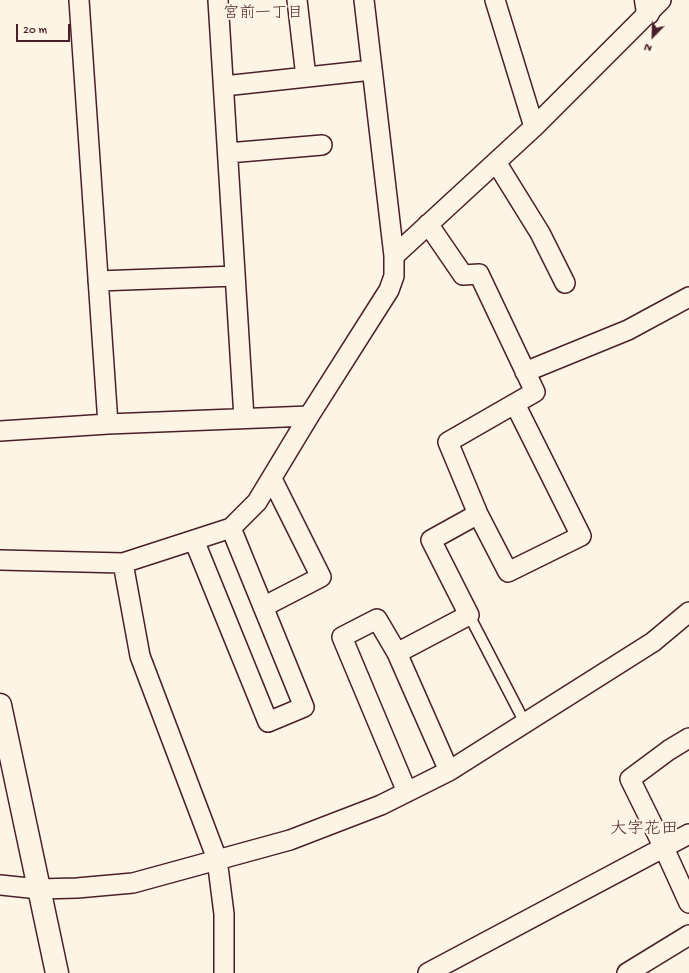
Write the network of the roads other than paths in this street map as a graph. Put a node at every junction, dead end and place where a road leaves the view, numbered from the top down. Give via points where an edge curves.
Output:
1 (79, 0) edge
2 (218, 0) edge
3 (297, 0) edge
4 (364, 0) edge
5 (495, 0) edge
6 (652, 4) edge
7 (372, 70) junction
8 (306, 77) junction
9 (224, 86) junction
10 (534, 127) junction
11 (322, 145) dead end
12 (228, 153) junction
13 (496, 162) junction
14 (428, 224) junction
15 (394, 256) junction
16 (235, 276) junction
17 (98, 281) junction
18 (565, 283) dead end
19 (689, 297) edge
20 (525, 372) junction
21 (515, 404) junction
22 (309, 416) junction
23 (244, 418) junction
24 (108, 424) junction
25 (0, 431) edge
26 (272, 478) junction
27 (478, 514) junction
28 (231, 528) junction
29 (194, 540) junction
30 (0, 560) edge
31 (123, 564) junction
32 (263, 607) junction
33 (689, 612) edge
34 (469, 614) junction
35 (397, 652) junction
36 (0, 709) edge
37 (525, 722) junction
38 (689, 738) edge
39 (449, 771) junction
40 (407, 792) junction
41 (689, 834) edge
42 (664, 848) junction
43 (217, 859) junction
44 (0, 885) edge
45 (39, 889) junction
46 (689, 903) edge
47 (689, 935) edge
48 (438, 971) edge
49 (57, 973) edge
50 (224, 973) edge
51 (627, 973) edge

1 - 17 street
2 - 9 street
3 - 8 street
4 - 7 street
5 - 10 street
6 - 10 street
7 - 8 street
7 - 15 street
8 - 9 street
9 - 12 street
10 - 13 street
11 - 12 street
12 - 16 street
13 - 14 street
13 - 18 street via 540,233
14 - 15 street
14 - 20 street via 463,275 480,274
15 - 22 street via 394,276 389,290
16 - 17 street
16 - 23 street
17 - 24 street
19 - 20 street via 628,330
20 - 21 street via 535,392
21 - 27 street via 448,442
21 - 27 street via 581,536 508,572
22 - 23 street
22 - 26 street
23 - 24 street
24 - 25 street
26 - 28 street via 257,502
26 - 32 street via 321,577
27 - 34 street via 431,540
28 - 29 street
28 - 32 street
29 - 31 street
29 - 32 street via 268,722 304,707
30 - 31 street
31 - 43 street via 140,656
33 - 37 street via 653,642
34 - 35 street
34 - 37 lane
35 - 39 street
35 - 40 street via 377,619 342,637
36 - 45 street
37 - 39 street
38 - 42 street via 630,779
39 - 40 street
40 - 43 street via 290,840
41 - 42 street
42 - 46 street
42 - 48 street
43 - 45 street via 134,883
43 - 50 street via 224,914
44 - 45 street
45 - 49 street
47 - 51 street

